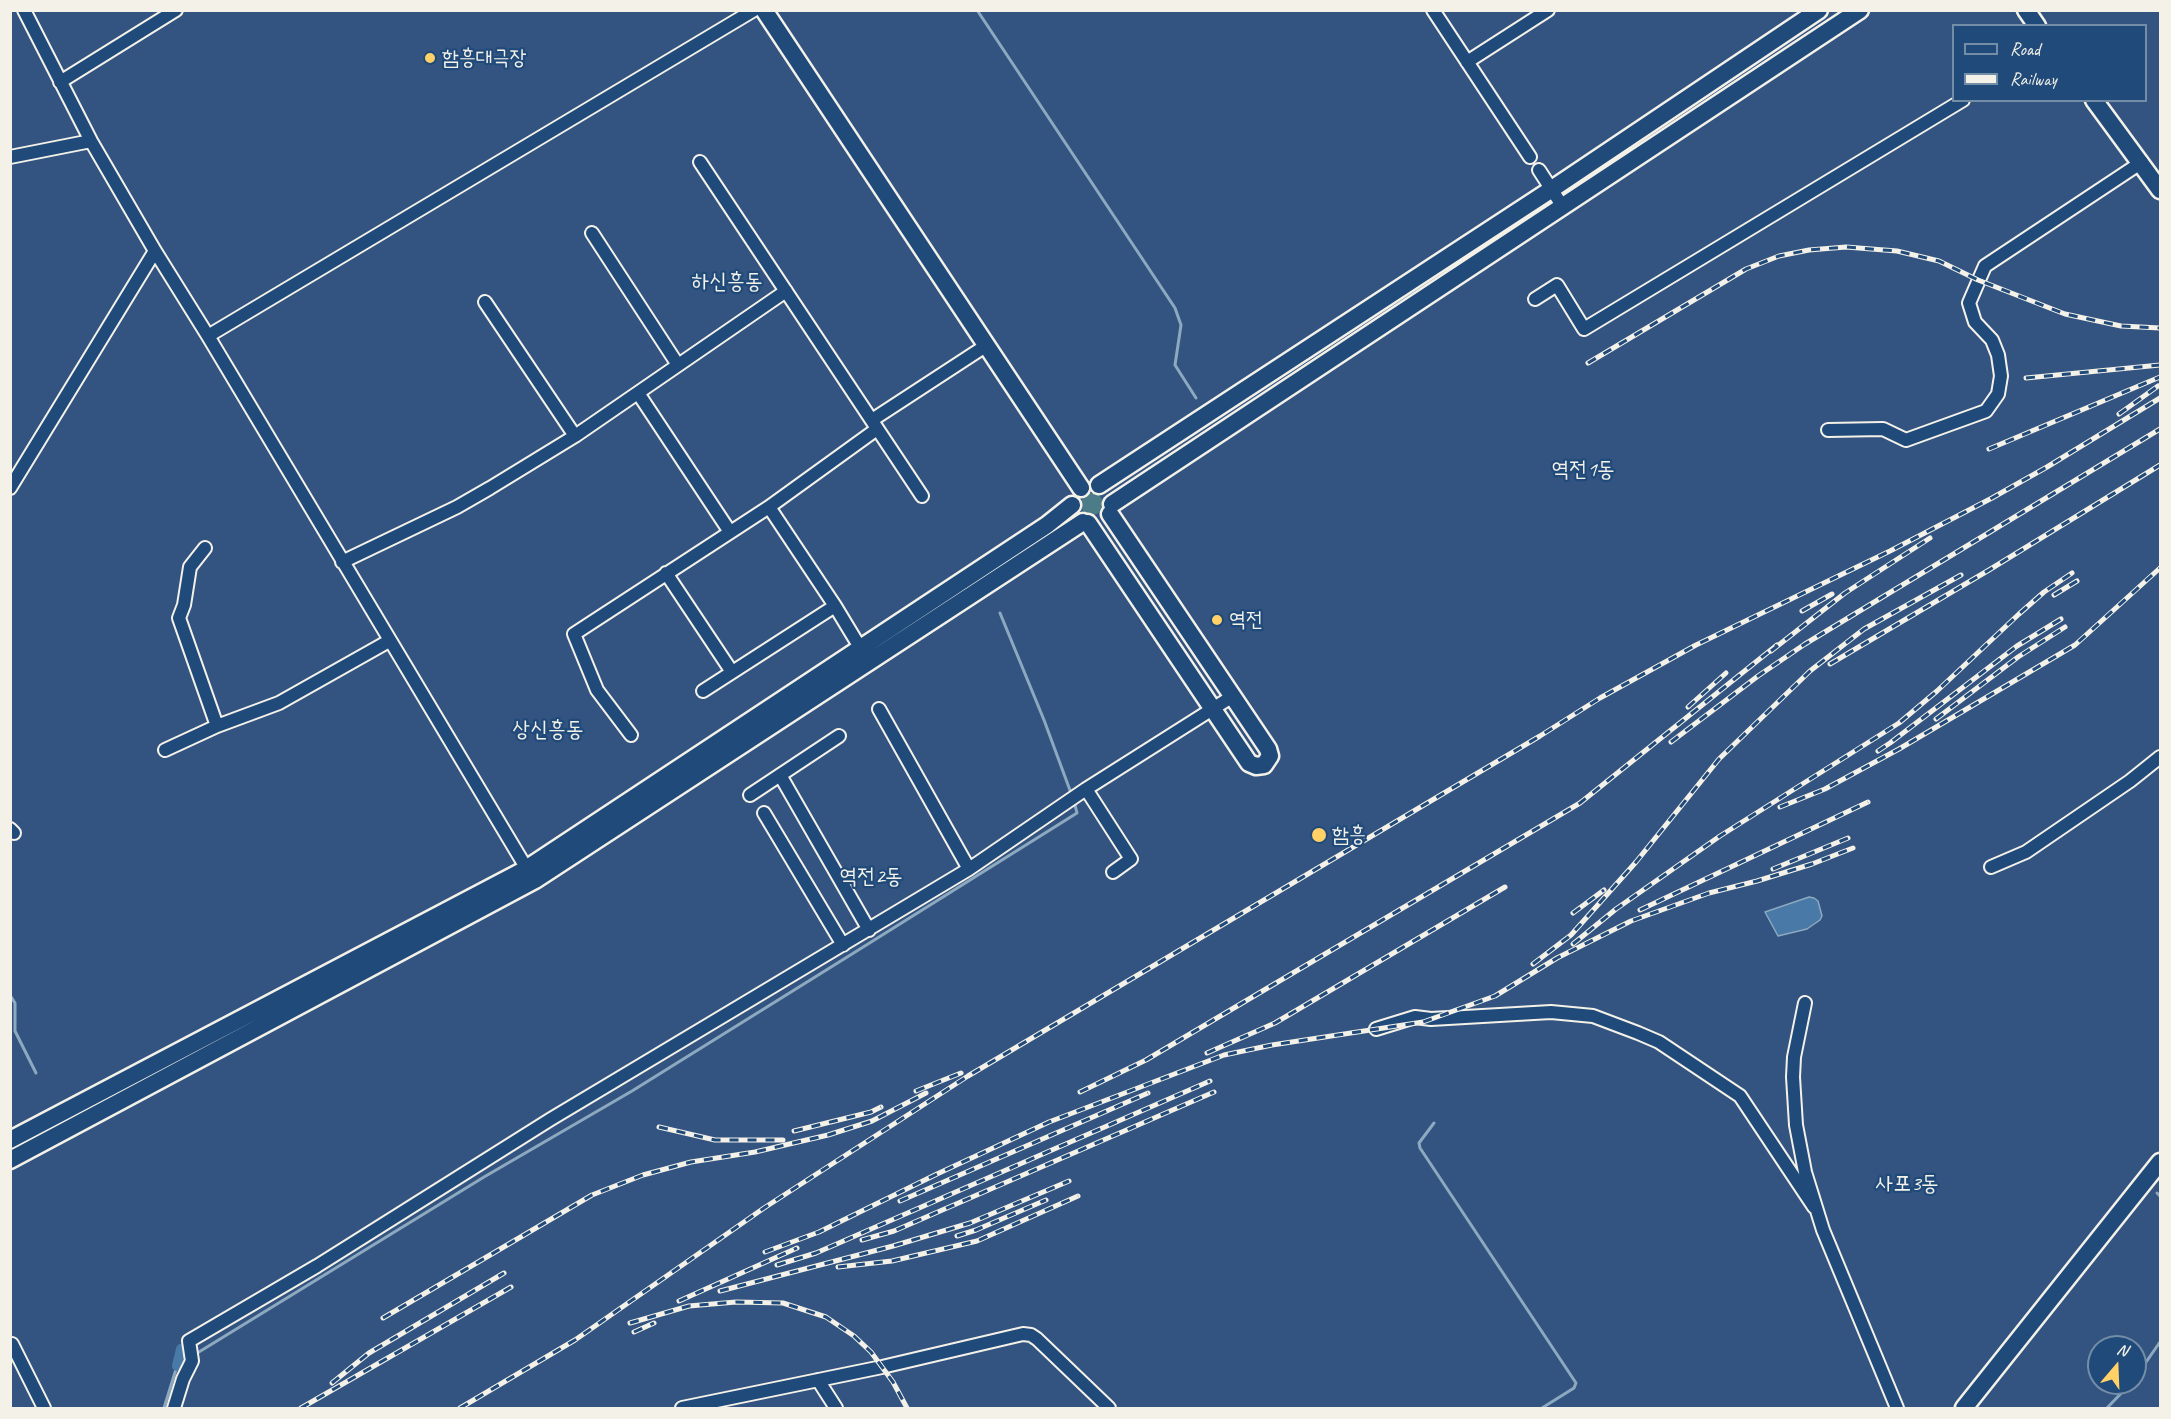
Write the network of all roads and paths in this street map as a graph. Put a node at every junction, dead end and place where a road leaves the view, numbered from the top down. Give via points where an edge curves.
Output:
1 (24, 10) edge
2 (152, 10) edge
3 (176, 10) edge
4 (754, 10) edge
5 (764, 10) edge
6 (1433, 10) edge
7 (1548, 10) edge
8 (1819, 10) edge
9 (1860, 10) edge
10 (2026, 10) edge
11 (160, 21) junction
12 (2036, 24) edge
13 (1467, 62) junction
14 (60, 82) junction
15 (1960, 102) edge
16 (2096, 102) edge
17 (91, 141) junction
18 (10, 157) edge
19 (1530, 157) dead end
20 (700, 162) dead end
21 (2142, 162) junction
22 (1539, 170) dead end
23 (1552, 189) junction
24 (2160, 189) edge
25 (1563, 207) junction
26 (592, 233) dead end
27 (154, 251) junction
28 (786, 291) junction
29 (1535, 299) dead end
30 (485, 302) dead end
31 (208, 336) junction
32 (987, 345) junction
33 (678, 365) junction
34 (638, 393) junction
35 (875, 424) junction
36 (1828, 430) dead end
37 (575, 436) junction
38 (1099, 485) junction
39 (10, 488) edge
40 (1081, 488) junction
41 (922, 496) dead end
42 (1072, 506) junction
43 (768, 507) junction
44 (1111, 509) junction
45 (1086, 523) junction
46 (730, 532) junction
47 (206, 548) dead end
48 (342, 562) junction
49 (666, 573) junction
50 (834, 606) junction
51 (389, 641) junction
52 (861, 649) junction
53 (732, 672) junction
54 (703, 691) dead end
55 (1233, 696) junction
56 (879, 709) dead end
57 (1213, 709) junction
58 (217, 726) junction
59 (631, 735) dead end
60 (838, 736) dead end
61 (165, 750) dead end
62 (2160, 757) edge
63 (780, 775) junction
64 (1086, 789) junction
65 (750, 795) dead end
66 (764, 813) dead end
67 (1991, 867) dead end
68 (969, 869) junction
69 (1113, 872) dead end
70 (530, 874) junction
71 (869, 930) junction
72 (843, 945) junction
73 (1805, 1003) dead end
74 (1376, 1029) dead end
75 (10, 1140) edge
76 (10, 1160) edge
77 (2160, 1162) edge
78 (1814, 1207) junction
79 (12, 1344) edge
80 (818, 1380) junction
81 (44, 1408) edge
82 (174, 1408) edge
83 (682, 1408) edge
84 (836, 1408) edge
85 (1109, 1408) edge
86 (1897, 1408) edge
87 (1964, 1408) edge

1 - 14 street
2 - 11 street
3 - 11 street
4 - 31 street
5 - 32 main road
6 - 13 street
7 - 13 street
8 - 23 main road
9 - 25 main road
10 - 12 main road
11 - 14 street
13 - 19 street
14 - 17 street
15 - 29 street via 1584,328 1557,285
16 - 21 main road
17 - 18 street
17 - 27 street
20 - 28 street
21 - 24 main road
21 - 36 street via 1985,266 1969,303 1975,322 1992,340 1998,355 1998,394 1986,411 1906,441 1882,429
22 - 23 street
23 - 25 street
23 - 38 main road
25 - 44 main road
26 - 33 street
27 - 31 street
27 - 39 street
28 - 33 street
28 - 35 street
30 - 37 street
31 - 48 street
32 - 35 street
32 - 40 main road
33 - 34 street
34 - 37 street
34 - 46 street
35 - 41 street
35 - 43 street
37 - 48 street via 457,507
38 - 40 main road
38 - 44 main road via 1110,494
40 - 42 main road
42 - 45 main road
42 - 52 main road
43 - 46 street
43 - 50 street
44 - 45 main road via 1102,522
44 - 55 main road
45 - 57 main road
45 - 70 main road
46 - 49 street
47 - 58 street via 190,567 179,618
48 - 51 street
49 - 53 street
49 - 59 street via 574,634 597,690
50 - 52 street
50 - 53 street
51 - 58 street via 279,703
51 - 70 street
52 - 70 main road via 691,758
53 - 54 street
55 - 57 street
55 - 57 main road via 1268,749 1270,756 1264,765 1249,762
56 - 68 street
57 - 64 street
58 - 61 street
60 - 63 street
62 - 67 street via 2026,852
63 - 65 street
63 - 71 street
64 - 68 street
64 - 69 street via 1131,859
66 - 72 street
68 - 71 street
70 - 75 main road
70 - 76 main road
71 - 72 street
72 - 82 street via 189,1341 192,1361
73 - 78 street via 1794,1057 1793,1092
74 - 78 street via 1415,1017 1551,1011 1593,1016 1629,1029 1659,1042 1740,1096
77 - 87 main road
78 - 86 street
79 - 81 street
80 - 83 street
80 - 84 street
80 - 85 street via 1023,1334 1037,1338

